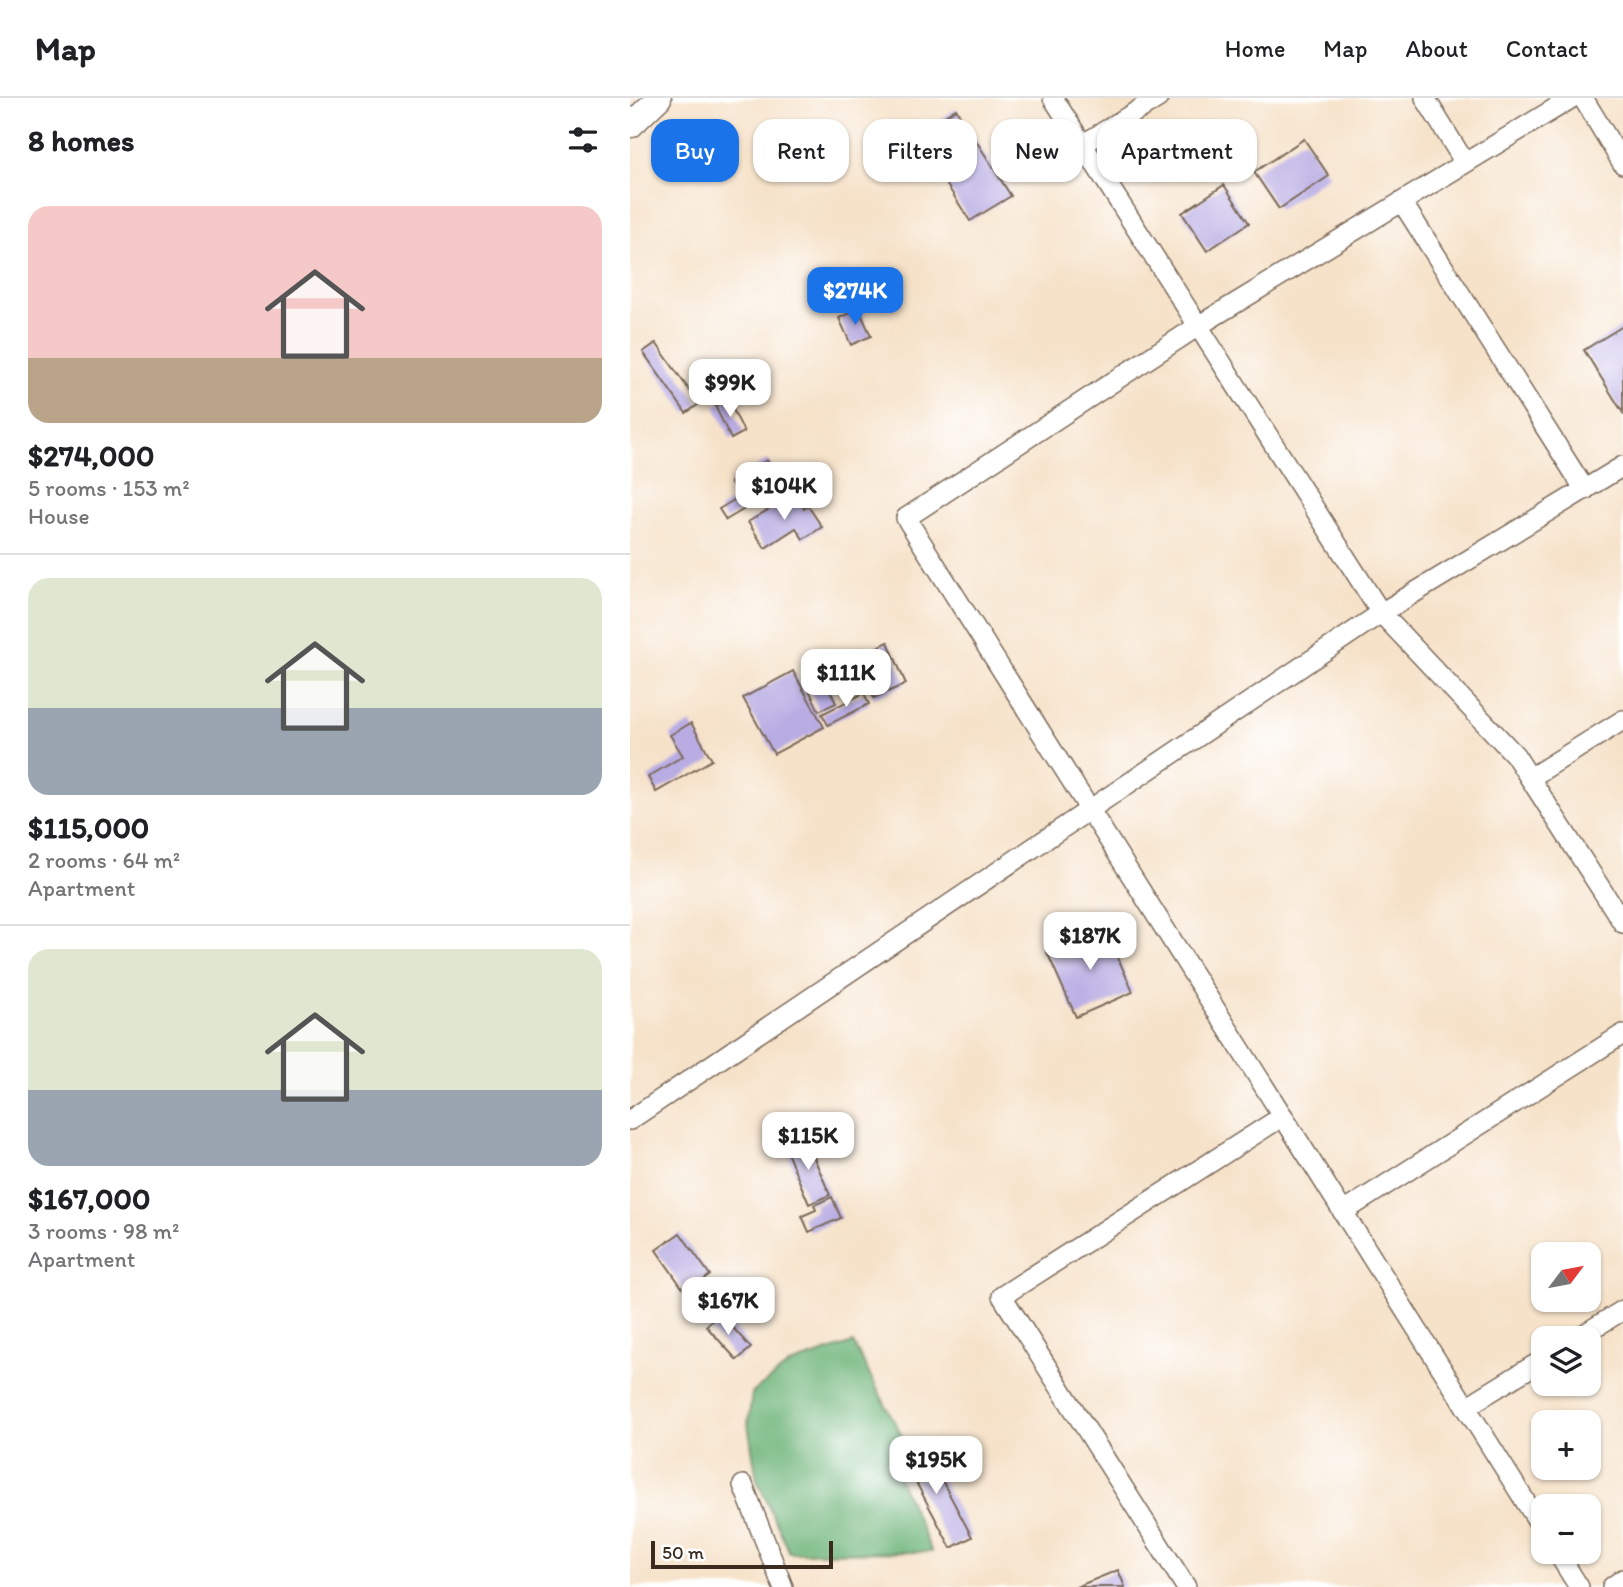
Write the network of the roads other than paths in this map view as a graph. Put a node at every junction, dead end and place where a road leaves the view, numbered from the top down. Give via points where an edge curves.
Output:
1 (646, 98) edge
2 (659, 98) edge
3 (1053, 98) edge
4 (1158, 98) edge
5 (1425, 98) edge
6 (1572, 98) edge
7 (1583, 98) edge
8 (1066, 119) edge
9 (631, 126) edge
10 (1083, 144) edge
11 (1083, 147) edge
12 (1465, 163) junction
13 (1623, 164) edge
14 (1402, 202) junction
15 (1198, 326) junction
16 (1623, 466) edge
17 (1585, 490) junction
18 (1381, 614) junction
19 (1623, 720) edge
20 (1530, 778) junction
21 (1091, 809) junction
22 (1619, 910) edge
23 (1623, 1034) edge
24 (1283, 1116) junction
25 (630, 1120) edge
26 (1343, 1212) junction
27 (1623, 1310) edge
28 (1597, 1326) edge
29 (1531, 1367) edge
30 (1466, 1407) junction
31 (743, 1485) dead end
32 (1531, 1510) edge
33 (1565, 1564) edge
34 (1623, 1579) edge
35 (783, 1587) edge
36 (1186, 1587) edge
37 (1579, 1587) edge
38 (1612, 1587) edge

1 - 9 street
2 - 9 street
3 - 8 street
4 - 10 street
5 - 12 street
6 - 12 street
7 - 13 street
11 - 15 street
12 - 14 street
14 - 15 street
14 - 17 street
15 - 18 street
15 - 21 street via 906,518
16 - 17 street
17 - 18 street
18 - 20 street via 1515,755
18 - 21 street
19 - 20 street
20 - 22 street
21 - 24 street
21 - 25 street
23 - 26 street
24 - 26 street
24 - 36 street via 1002,1296
26 - 30 street
27 - 28 street
29 - 30 street
30 - 32 street
31 - 35 street
33 - 37 street
34 - 38 street

